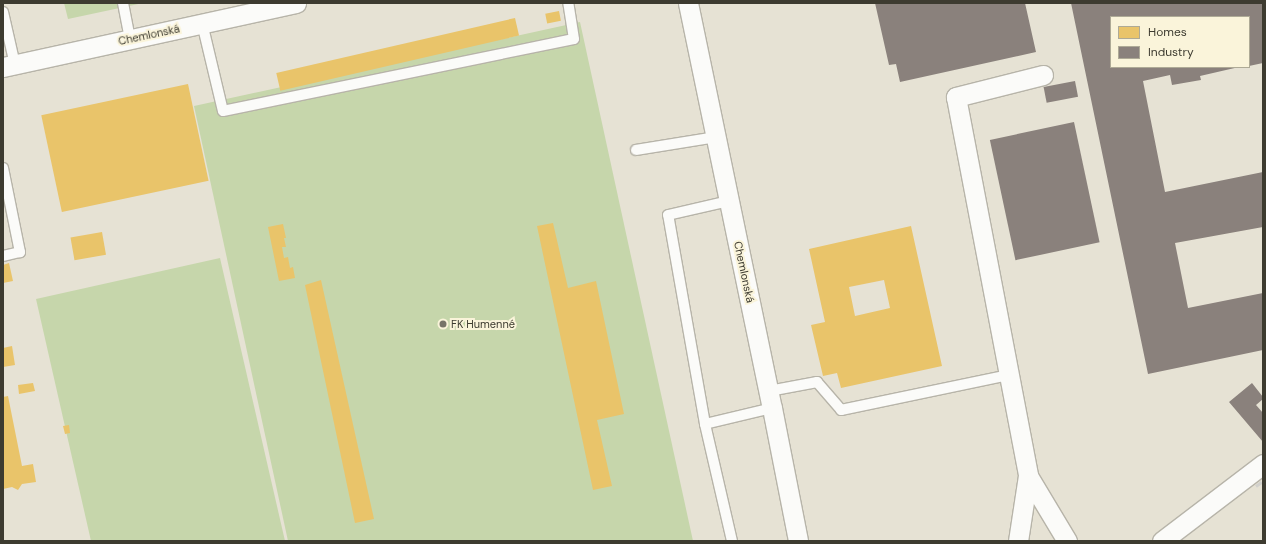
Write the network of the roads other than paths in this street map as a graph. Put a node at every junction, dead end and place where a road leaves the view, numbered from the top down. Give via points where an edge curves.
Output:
1 (122, 3) edge
2 (296, 3) edge
3 (568, 3) edge
4 (688, 3) edge
5 (3, 16) edge
6 (202, 23) junction
7 (130, 39) junction
8 (9, 66) edge
9 (1043, 75) dead end
10 (716, 136) junction
11 (636, 150) dead end
12 (3, 168) edge
13 (729, 201) junction
14 (3, 256) edge
15 (1009, 375) junction
16 (771, 400) junction
17 (705, 424) junction
18 (1263, 464) edge
19 (1028, 476) junction
20 (732, 541) edge
21 (798, 541) edge
22 (1018, 541) edge
23 (1067, 541) edge
24 (1162, 541) edge

1 - 7 lane
2 - 6 street, Chemlonská
3 - 6 lane via 574,39 223,112
4 - 10 street, Chemlonská
5 - 8 lane
6 - 7 street, Chemlonská
7 - 8 street, Chemlonská
9 - 15 street via 956,97
10 - 11 lane
10 - 13 street, Chemlonská
12 - 14 lane via 20,252
13 - 16 street, Chemlonská
13 - 17 lane via 668,214
15 - 16 lane via 841,410 817,382
15 - 19 street
16 - 17 lane
16 - 21 street, Chemlonská
17 - 20 lane
18 - 24 street
19 - 22 street
19 - 23 street

